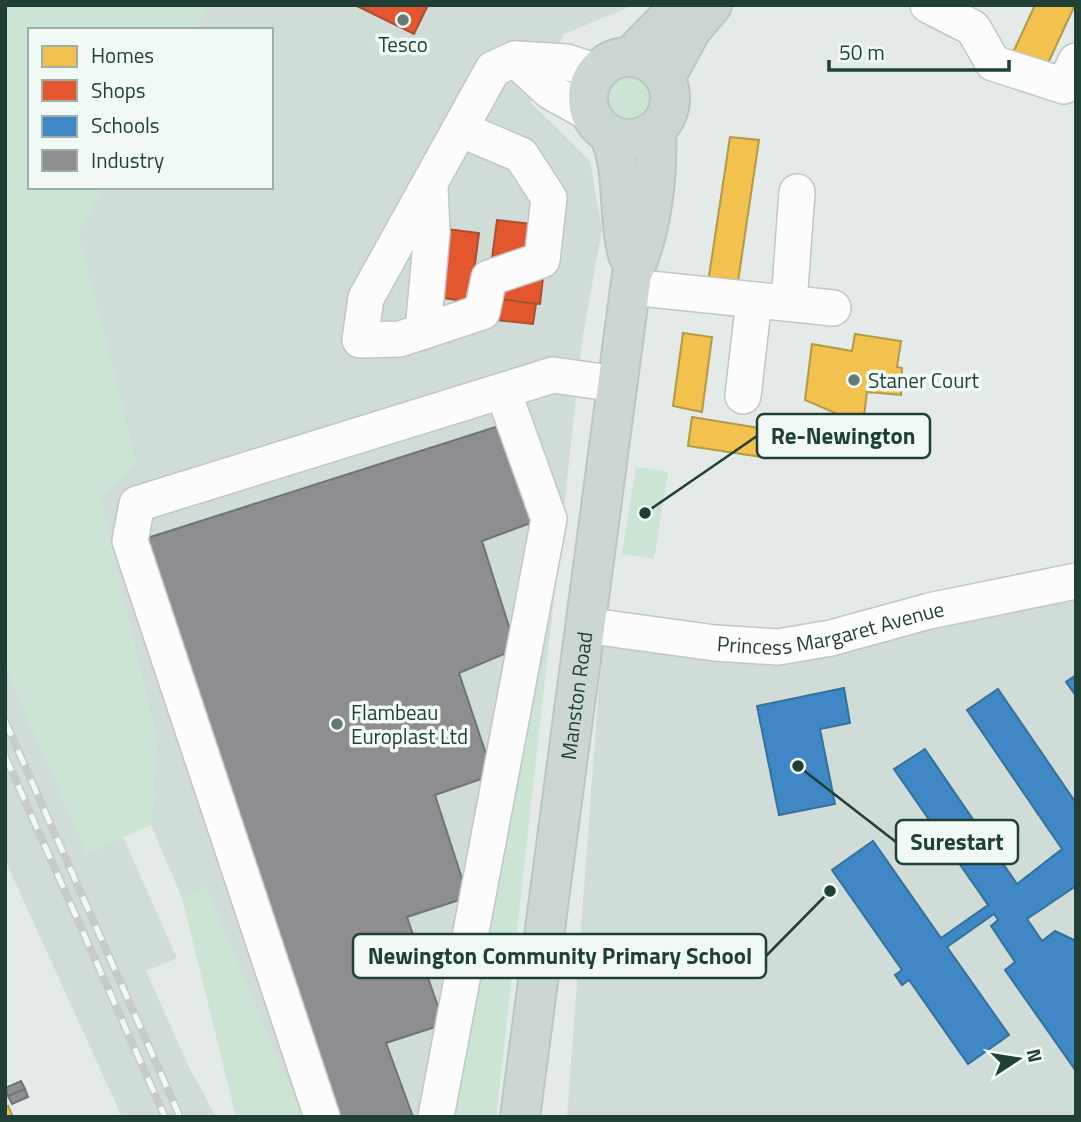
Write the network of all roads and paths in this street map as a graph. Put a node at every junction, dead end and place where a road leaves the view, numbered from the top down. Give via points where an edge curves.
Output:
1 (681, 5) edge
2 (712, 5) edge
3 (928, 5) edge
4 (631, 56) junction
5 (515, 59) junction
6 (597, 72) junction
7 (666, 78) junction
8 (1072, 82) edge
9 (600, 124) junction
10 (460, 129) junction
11 (656, 129) junction
12 (430, 187) junction
13 (797, 192) dead end
14 (632, 280) junction
15 (754, 300) junction
16 (789, 303) junction
17 (833, 308) dead end
18 (423, 331) junction
19 (617, 384) junction
20 (503, 391) junction
21 (743, 396) dead end
22 (1076, 581) edge
23 (584, 625) junction
24 (322, 1117) edge
25 (436, 1117) edge
26 (520, 1117) edge

1 - 4 main road
2 - 7 main road, Manston Road via 691,30
3 - 8 street via 973,28 993,63
4 - 6 main road via 612,60
4 - 7 main road via 647,61
5 - 6 street via 568,62
5 - 9 street via 551,92
5 - 10 street via 494,69
6 - 9 main road, Manston Road via 588,93
7 - 11 main road, Manston Road via 670,106
9 - 11 main road via 633,139
9 - 14 main road, Manston Road via 617,151 623,238
10 - 12 street
10 - 18 street via 521,155 549,198 541,260 489,278 482,312
11 - 14 main road, Manston Road via 645,248
12 - 18 street via 432,232
12 - 18 street via 366,298 360,340 400,339
13 - 16 street
14 - 15 street
14 - 19 main road, Manston Road
15 - 16 street
15 - 21 street
16 - 17 street
19 - 20 street via 553,375
19 - 23 main road, Manston Road
20 - 24 street via 137,504 130,541
20 - 25 street via 548,519
22 - 23 street, Princess Margaret Avenue via 778,646
23 - 26 main road, Manston Road

